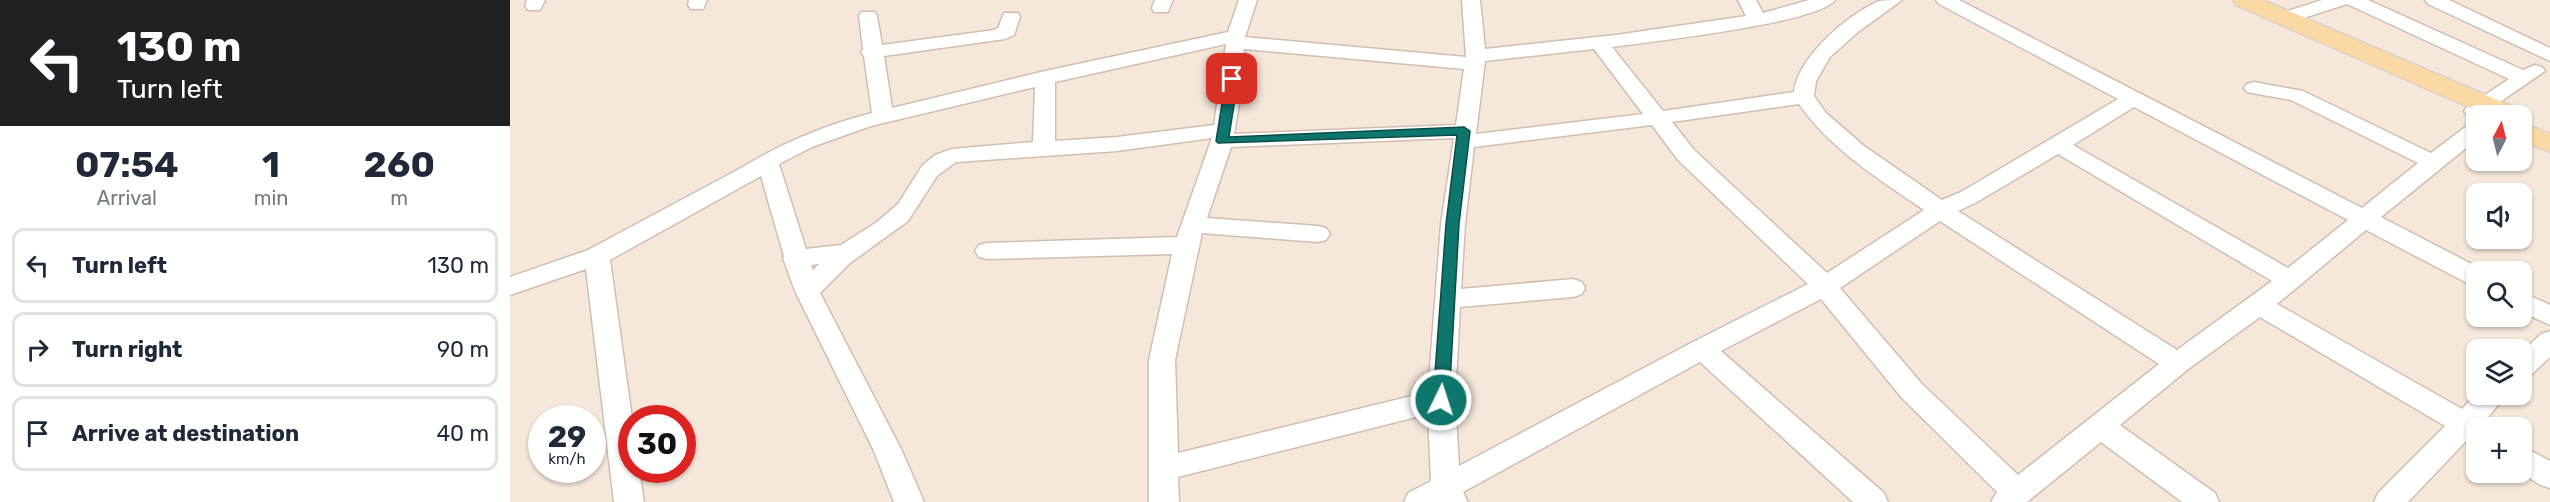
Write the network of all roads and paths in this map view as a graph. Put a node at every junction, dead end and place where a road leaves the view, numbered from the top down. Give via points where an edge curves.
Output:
1 (1471, 0) edge
2 (1747, 0) edge
3 (1826, 0) edge
4 (1893, 0) edge
5 (1945, 0) edge
6 (2221, 0) edge
7 (2244, 0) edge
8 (2341, 0) edge
9 (2353, 0) edge
10 (2434, 0) edge
11 (1254, 2) edge
12 (867, 16) dead end
13 (1011, 17) dead end
14 (2285, 18) junction
15 (1757, 20) junction
16 (1236, 39) junction
17 (1600, 44) junction
18 (871, 52) junction
19 (2550, 55) edge
20 (1475, 60) junction
21 (2550, 62) edge
22 (1045, 77) junction
23 (2524, 78) junction
24 (2254, 88) dead end
25 (1803, 97) junction
26 (2134, 98) junction
27 (2470, 105) edge
28 (2472, 105) edge
29 (2502, 105) edge
30 (883, 116) junction
31 (1659, 118) junction
32 (2532, 127) edge
33 (2550, 132) edge
34 (1223, 135) junction
35 (1463, 136) junction
36 (2532, 136) edge
37 (2466, 137) edge
38 (2550, 144) edge
39 (2058, 145) junction
40 (1044, 148) junction
41 (767, 160) junction
42 (2433, 162) junction
43 (1940, 210) junction
44 (2364, 218) junction
45 (1318, 234) dead end
46 (1190, 235) junction
47 (987, 251) dead end
48 (846, 253) junction
49 (597, 256) junction
50 (795, 258) junction
51 (2466, 273) edge
52 (2289, 280) junction
53 (510, 286) edge
54 (1825, 286) junction
55 (1573, 288) dead end
56 (807, 291) junction
57 (1448, 299) junction
58 (2259, 305) junction
59 (2532, 306) edge
60 (2550, 316) edge
61 (2550, 341) edge
62 (1702, 349) junction
63 (2532, 358) edge
64 (2178, 363) junction
65 (1441, 400) junction
66 (2466, 425) edge
67 (2100, 426) junction
68 (2466, 431) edge
69 (2532, 464) edge
70 (1162, 469) junction
71 (2550, 476) edge
72 (1450, 494) edge
73 (2011, 498) edge
74 (629, 502) edge
75 (909, 502) edge
76 (1164, 502) edge
77 (1419, 502) edge
78 (1873, 502) edge
79 (2204, 502) edge
80 (2389, 502) edge

1 - 20 street
2 - 15 street
3 - 15 street
4 - 25 street via 1816,59 1807,74
5 - 26 street
6 - 27 main road
7 - 14 main road
8 - 14 street
9 - 23 street
10 - 19 street
11 - 16 street
12 - 18 street
13 - 18 street via 1007,31 998,35
14 - 28 main road
15 - 17 street
16 - 20 street
16 - 22 street
16 - 34 street
17 - 20 street
17 - 31 street
18 - 30 street
20 - 35 street
21 - 23 street
22 - 30 street
22 - 40 street
23 - 29 street
24 - 42 street via 2302,98
25 - 31 street
25 - 43 street via 1829,129
26 - 39 street
26 - 44 street
30 - 41 street via 800,142
31 - 35 street
31 - 54 street via 1686,155
32 - 33 main road
34 - 35 street
34 - 40 street
34 - 46 street
35 - 57 street
36 - 38 main road
37 - 42 street
39 - 43 street
39 - 52 street
40 - 48 street via 941,159 932,165 898,218
41 - 49 street
41 - 50 street
42 - 44 street
43 - 54 street
43 - 64 street
44 - 51 street
44 - 52 street
45 - 46 street
46 - 47 street
46 - 70 street via 1162,360
48 - 50 street
48 - 56 street
49 - 53 street
49 - 74 street
50 - 56 street
52 - 58 street
54 - 62 street
54 - 73 street via 1912,391
55 - 57 street
56 - 75 street via 888,451
57 - 65 street
58 - 64 street
58 - 66 street
59 - 60 street
61 - 63 street
62 - 72 street
62 - 78 street
64 - 67 street
65 - 70 street
65 - 72 street
67 - 73 street
67 - 79 street
68 - 80 street
69 - 71 street
70 - 76 street
72 - 77 street

